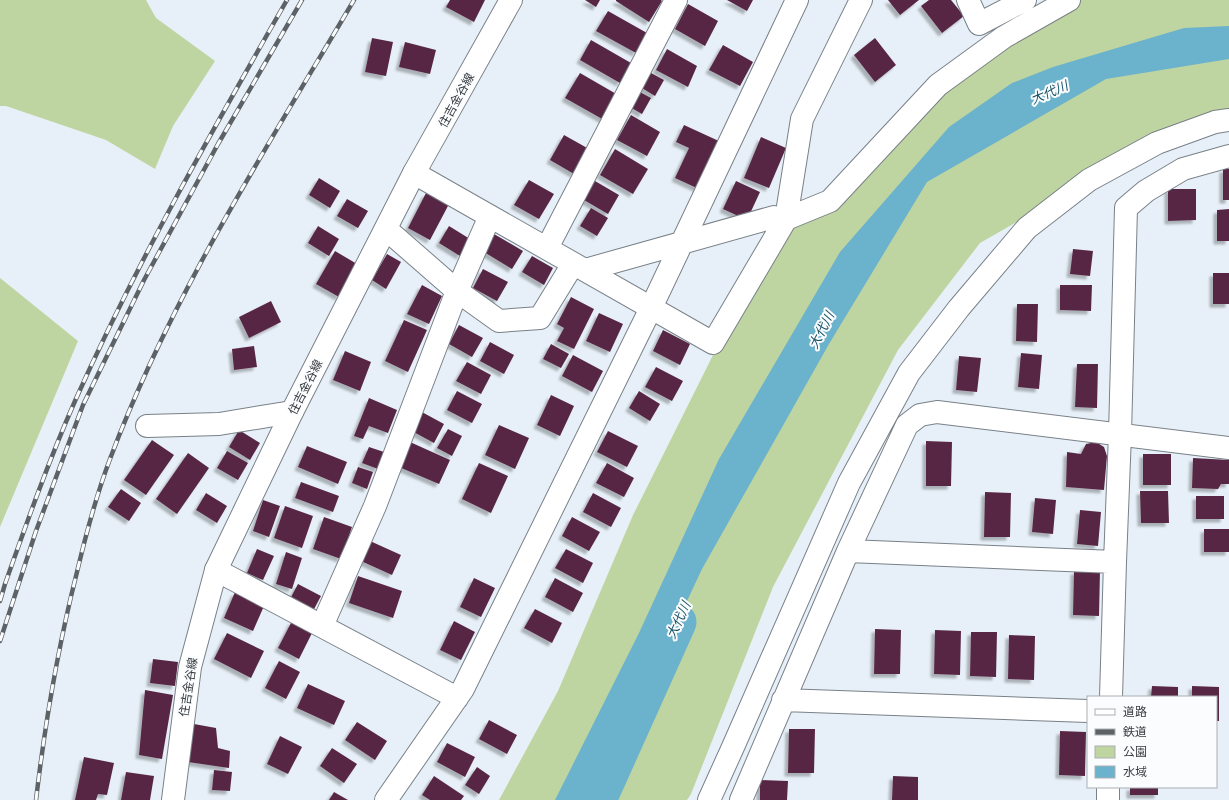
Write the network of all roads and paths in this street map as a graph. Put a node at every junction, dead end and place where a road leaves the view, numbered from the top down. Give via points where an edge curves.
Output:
1 (512, 0) edge
2 (676, 0) edge
3 (797, 0) edge
4 (861, 0) edge
5 (968, 0) edge
6 (1025, 0) edge
7 (1069, 0) edge
8 (1229, 120) edge
9 (1229, 156) edge
10 (414, 173) junction
11 (490, 216) junction
12 (786, 219) junction
13 (386, 229) junction
14 (682, 244) junction
15 (546, 248) junction
16 (579, 267) junction
17 (457, 291) junction
18 (651, 308) junction
19 (292, 412) junction
20 (147, 426) dead end
21 (1120, 434) junction
22 (1229, 448) edge
23 (848, 551) junction
24 (1115, 562) junction
25 (216, 570) junction
26 (322, 626) junction
27 (1111, 696) edge
28 (457, 698) junction
29 (783, 700) junction
30 (1087, 712) edge
31 (1108, 788) edge
32 (173, 800) edge
33 (386, 800) edge
34 (709, 800) edge
35 (741, 800) edge
36 (1108, 800) edge

1 - 10 street, 住吉金谷線
2 - 15 street
3 - 14 street
4 - 12 street via 802,119
5 - 6 street via 979,24
7 - 12 street via 1004,37 938,84 830,202
8 - 34 street via 1215,122 1157,143 1089,180 1027,228 959,308 909,373 849,483
9 - 21 street via 1184,169 1146,191 1126,208
10 - 11 street
10 - 13 street, 住吉金谷線
11 - 15 street
11 - 17 street
12 - 14 street via 774,217
12 - 18 street via 713,343
13 - 17 street
13 - 19 street, 住吉金谷線
14 - 16 street
14 - 18 street
15 - 16 street
16 - 17 street via 540,318 499,321
16 - 18 street
17 - 26 street via 375,506
18 - 28 street
19 - 20 street via 219,424
19 - 25 street, 住吉金谷線
21 - 22 street
21 - 23 street via 937,412 920,415 907,425
21 - 24 street
23 - 24 street
23 - 29 street
24 - 27 street
25 - 26 street
25 - 32 street, 住吉金谷線 via 190,667
26 - 28 street
28 - 33 street
29 - 30 street
29 - 35 street
31 - 36 street

